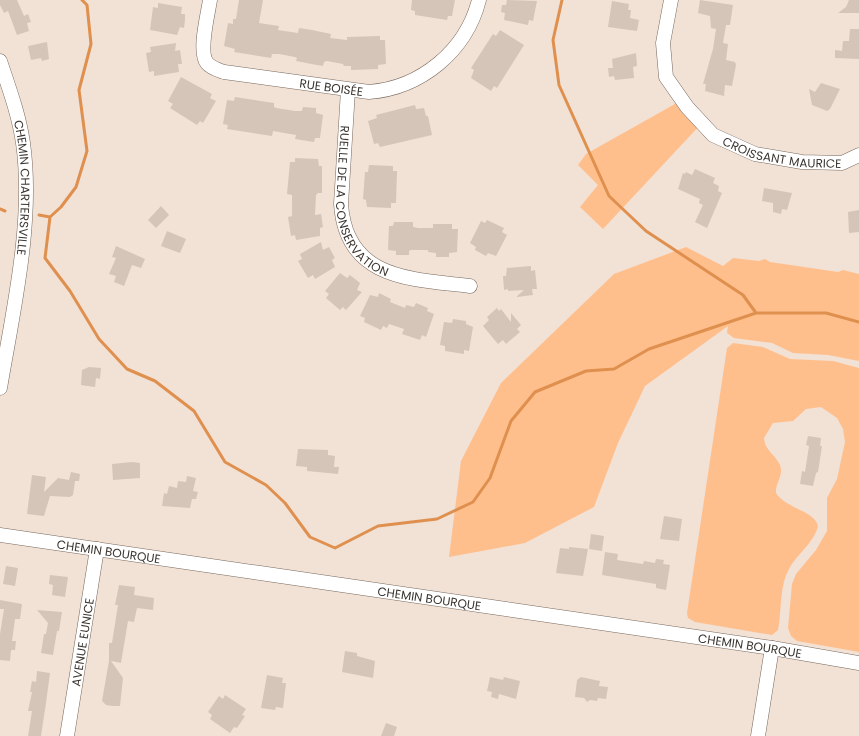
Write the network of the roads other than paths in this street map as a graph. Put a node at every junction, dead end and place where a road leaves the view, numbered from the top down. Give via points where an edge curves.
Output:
1 (210, 0) edge
2 (479, 0) edge
3 (671, 0) edge
4 (0, 61) edge
5 (348, 90) junction
6 (859, 156) edge
7 (470, 286) dead end
8 (0, 388) edge
9 (0, 535) edge
10 (97, 549) junction
11 (772, 648) junction
12 (859, 663) edge
13 (67, 736) edge
14 (758, 736) edge

1 - 5 street, RUE BOISÉE via 203,54 207,64 212,68 224,72
2 - 5 street, RUE BOISÉE via 472,21 459,42 445,59 429,72 387,90
3 - 6 street, CROISSANT MAURICE via 663,43 666,77 687,107 713,135 755,154 802,162 842,163
4 - 8 street, CHEMIN CHARTERSVILLE via 20,126 26,184 20,263
5 - 7 street, RUELLE DE LA CONSERVATION via 341,204 342,218 351,243 369,262 384,272 408,279
9 - 10 street, CHEMIN BOURQUE
10 - 11 street, CHEMIN BOURQUE
10 - 13 street, AVENUE EUNICE
11 - 12 street, CHEMIN BOURQUE
11 - 14 street

